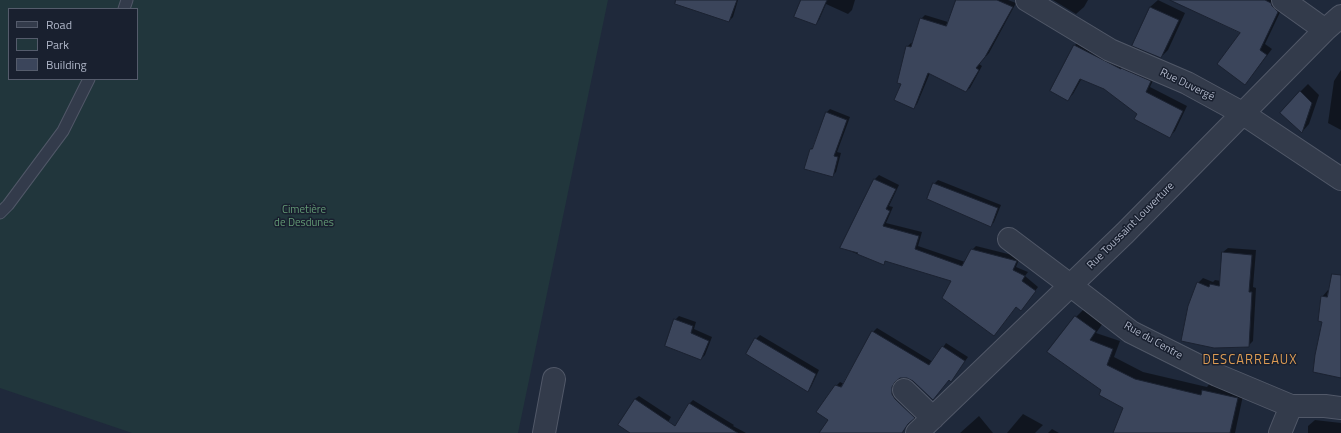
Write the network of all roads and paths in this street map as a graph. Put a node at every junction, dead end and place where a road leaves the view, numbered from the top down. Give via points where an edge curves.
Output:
1 (1027, 0) edge
2 (1283, 0) edge
3 (1341, 16) edge
4 (1325, 30) junction
5 (88, 80) edge
6 (1242, 113) junction
7 (1341, 179) edge
8 (0, 213) edge
9 (1009, 240) dead end
10 (1070, 285) junction
11 (554, 379) dead end
12 (904, 390) dead end
13 (1291, 406) junction
14 (1341, 408) edge
15 (933, 418) junction
16 (544, 433) edge
17 (917, 433) edge
18 (1280, 433) edge

1 - 6 street, Rue Duvergé via 1110,50 1187,83
2 - 4 street
3 - 4 street, Rue Toussaint Louverture
4 - 6 street, Rue Toussaint Louverture
5 - 8 lane via 63,131
6 - 7 street, Rue Duvergé
6 - 10 street, Rue Toussaint Louverture via 1126,233
9 - 10 street, Rue du Centre
10 - 13 street, Rue du Centre via 1131,332 1217,375
10 - 15 street, Rue Toussaint Louverture
11 - 16 street
12 - 15 street
13 - 14 street
13 - 18 street
15 - 17 street, Rue Toussaint Louverture

